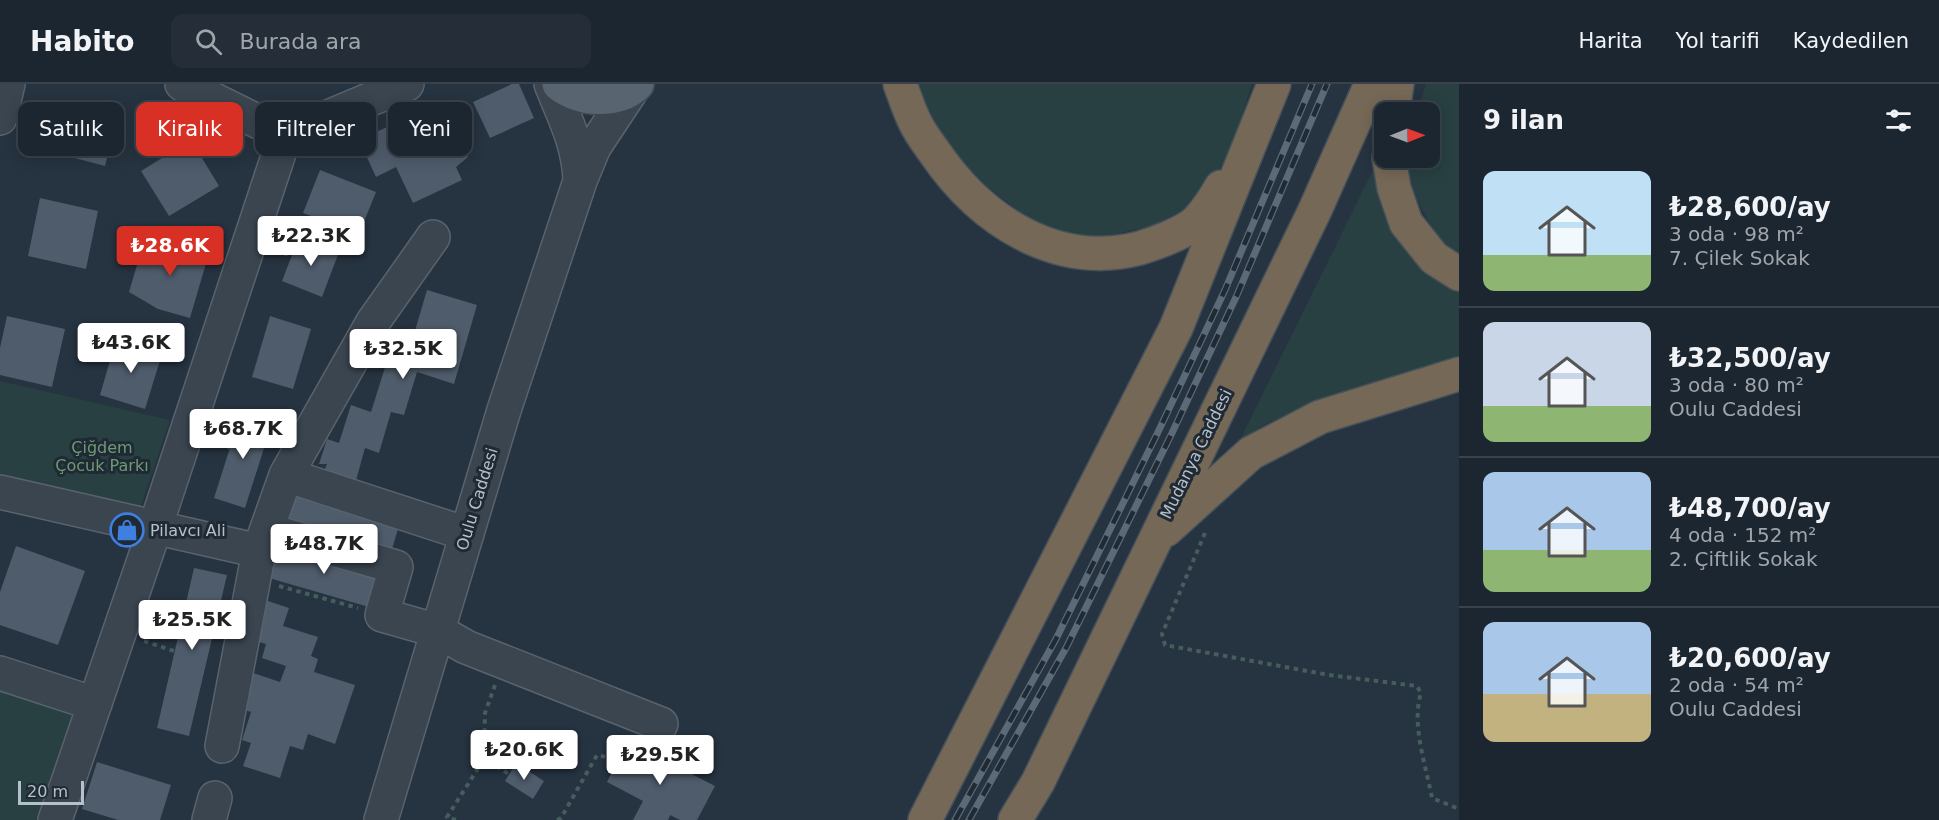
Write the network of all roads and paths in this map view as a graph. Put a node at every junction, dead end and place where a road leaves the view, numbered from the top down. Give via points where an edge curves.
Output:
1 (8, 84) edge
2 (182, 84) edge
3 (407, 84) edge
4 (551, 84) edge
5 (559, 84) edge
6 (900, 84) edge
7 (1274, 84) edge
8 (1371, 84) edge
9 (1398, 84) edge
10 (634, 87) edge
11 (364, 102) edge
12 (1395, 102) edge
13 (0, 117) edge
14 (255, 120) edge
15 (278, 156) edge
16 (1391, 168) edge
17 (580, 181) junction
18 (433, 237) dead end
19 (1459, 274) edge
20 (1459, 374) edge
21 (286, 475) junction
22 (0, 492) edge
23 (1209, 523) dead end
24 (154, 528) junction
25 (467, 534) junction
26 (1153, 541) junction
27 (260, 554) junction
28 (382, 615) junction
29 (438, 631) junction
30 (502, 662) junction
31 (0, 673) edge
32 (95, 704) junction
33 (661, 724) dead end
34 (222, 746) dead end
35 (484, 759) junction
36 (619, 760) dead end
37 (509, 774) dead end
38 (1459, 809) edge
39 (54, 820) edge
40 (381, 820) edge
41 (456, 820) edge
42 (560, 820) edge
43 (925, 820) edge
44 (1015, 820) edge

1 - 13 street
2 - 14 street
3 - 11 street
4 - 17 street via 580,161
5 - 10 main road via 583,96 599,98
6 - 7 highway via 916,124 948,171 987,211 1020,234 1085,254 1159,243 1196,222 1217,194
7 - 43 highway via 1176,328
8 - 26 highway, Mudanya Caddesi via 1315,210
9 - 12 highway
10 - 17 street, Oulu Caddesi via 594,147
15 - 24 street
16 - 19 highway via 1406,223 1434,258
17 - 25 street, Oulu Caddesi
18 - 21 street via 373,322
20 - 26 highway via 1320,417 1251,453
21 - 25 street
21 - 27 street
22 - 24 street
23 - 38 path via 1162,634 1165,645 1329,675 1417,686 1421,693 1417,720 1432,798
24 - 27 street
24 - 32 street
25 - 29 street, Oulu Caddesi
26 - 44 highway, Mudanya Caddesi via 1038,782
27 - 28 path
27 - 28 street via 396,567
27 - 34 street
28 - 29 street
29 - 30 street
29 - 40 street, Oulu Caddesi
30 - 33 street
30 - 35 path via 485,713
31 - 32 street
32 - 39 street
35 - 37 path
35 - 41 path via 447,817
36 - 42 path via 597,755

